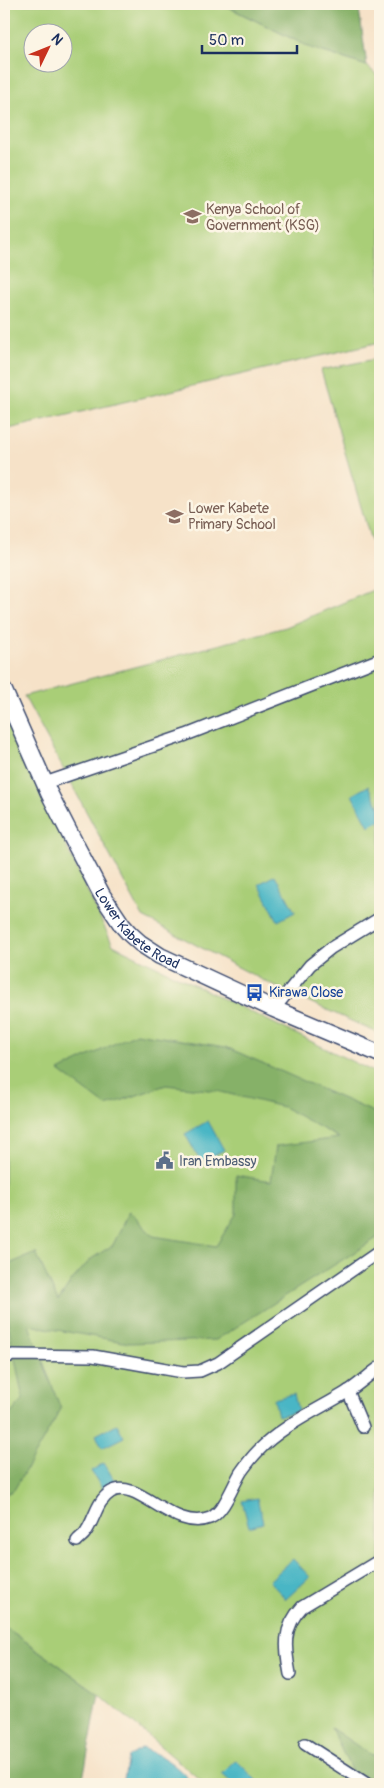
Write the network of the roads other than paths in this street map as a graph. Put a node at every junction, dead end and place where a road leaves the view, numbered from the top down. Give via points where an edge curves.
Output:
1 (380, 658) edge
2 (4, 691) edge
3 (45, 783) junction
4 (380, 918) edge
5 (274, 1009) junction
6 (380, 1054) edge
7 (380, 1251) edge
8 (4, 1358) edge
9 (380, 1367) edge
10 (348, 1391) junction
11 (363, 1427) dead end
12 (77, 1541) dead end
13 (380, 1560) edge
14 (290, 1674) dead end
15 (305, 1744) dead end
16 (366, 1784) edge

1 - 3 street via 186,735
2 - 3 main road, Lower Kabete Road
3 - 5 main road, Lower Kabete Road via 102,894 130,934 160,956
4 - 5 street via 310,964
5 - 6 main road, Lower Kabete Road
7 - 8 street via 218,1363 200,1371 183,1372 92,1356 13,1355
9 - 10 street
10 - 11 street
10 - 12 street via 278,1433 241,1472 220,1511 211,1518 181,1518 134,1491 119,1489 103,1499 86,1533
13 - 14 street via 302,1607 292,1617 286,1640
15 - 16 street

